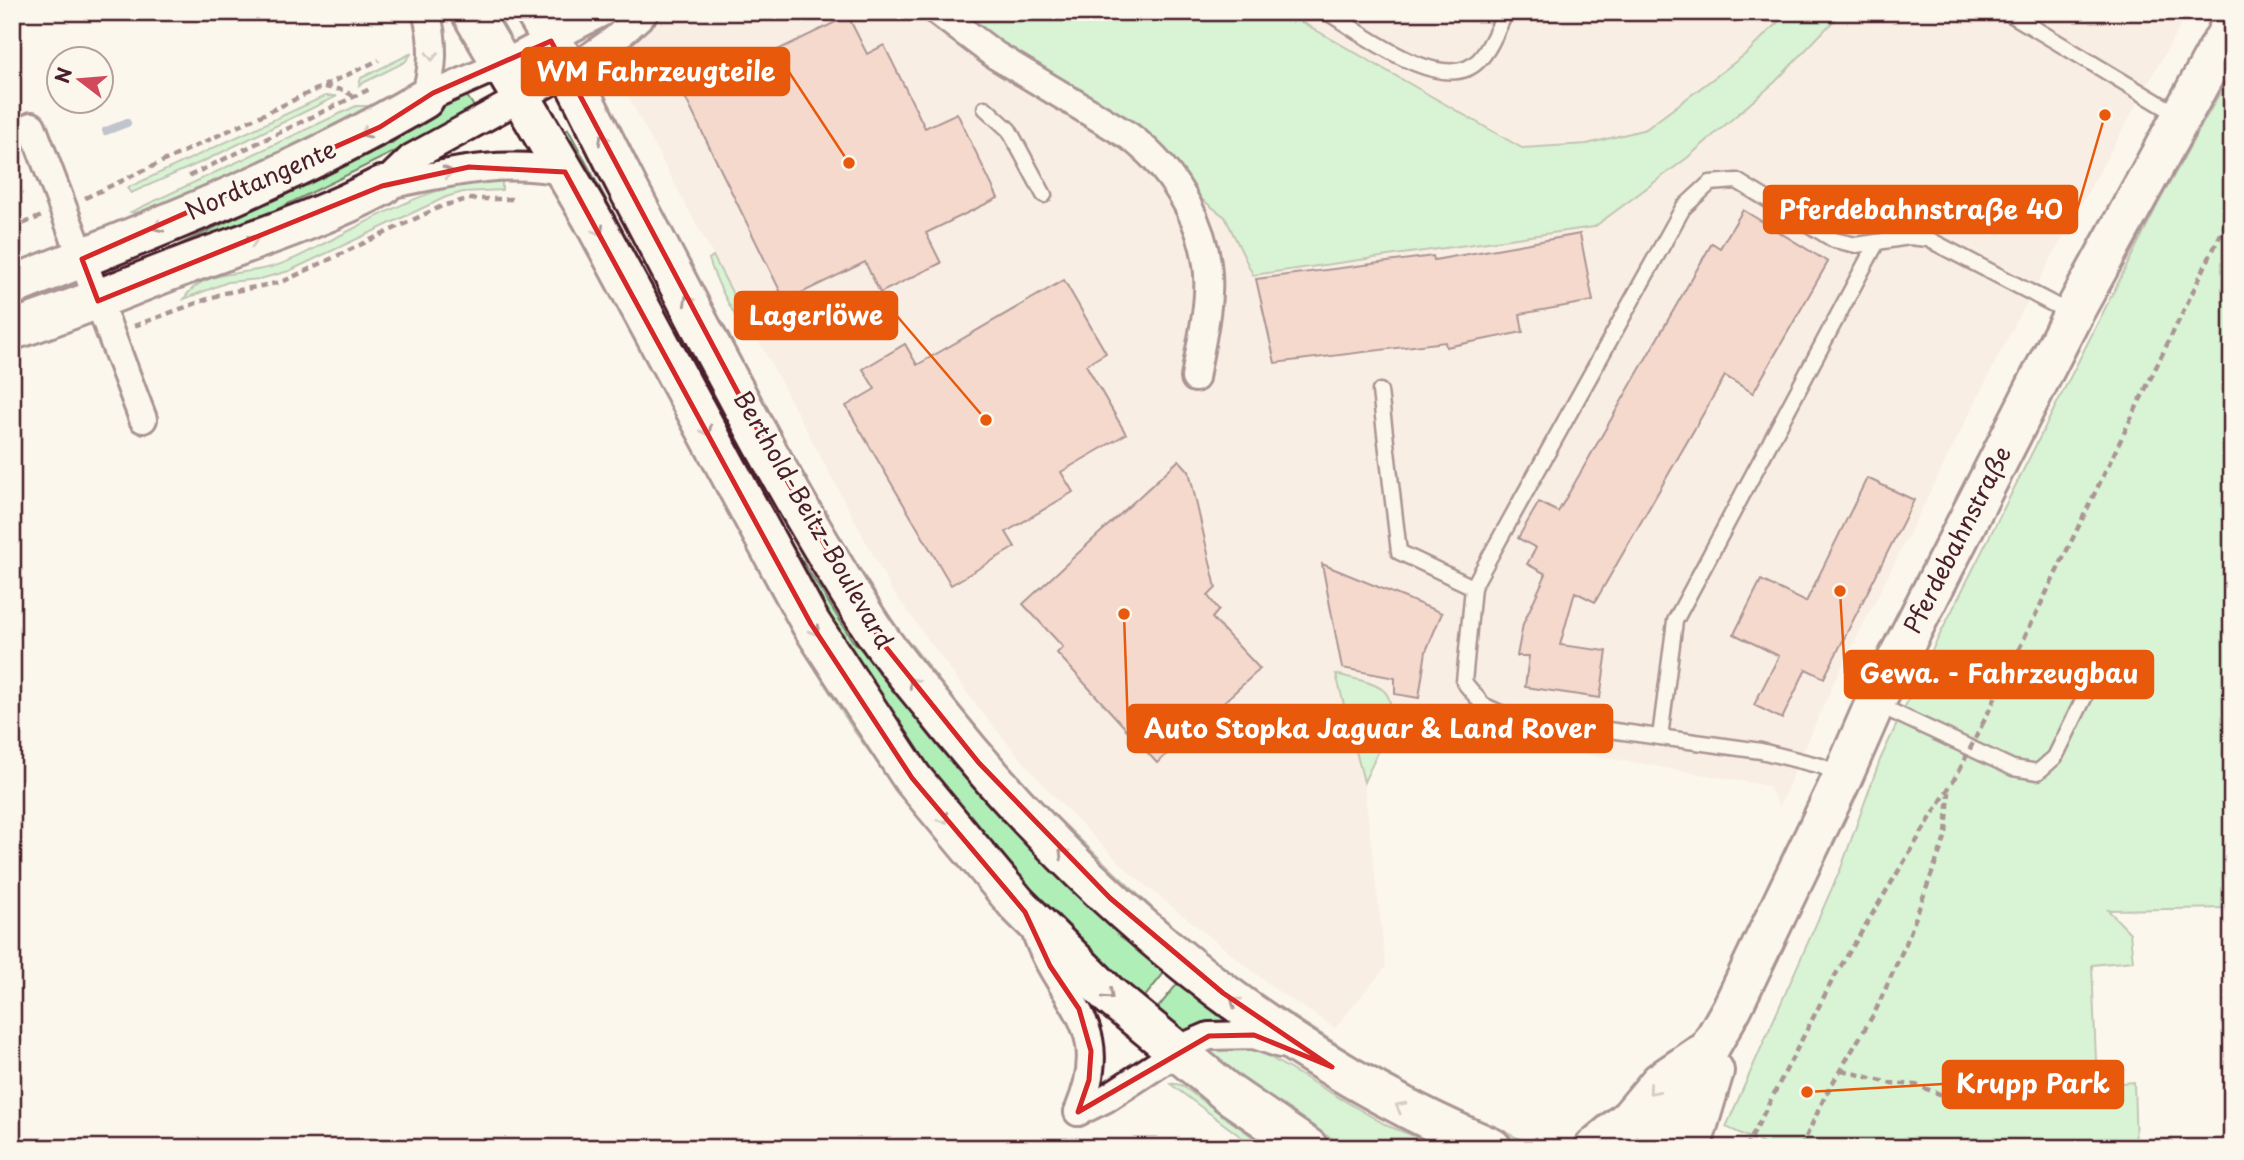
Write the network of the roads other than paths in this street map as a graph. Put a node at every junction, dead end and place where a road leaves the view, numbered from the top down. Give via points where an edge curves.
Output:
1 (426, 12) edge
2 (471, 12) edge
3 (603, 12) edge
4 (645, 12) edge
5 (937, 12) edge
6 (1327, 12) edge
7 (1506, 12) edge
8 (2007, 12) edge
9 (2232, 24) edge
10 (552, 42) edge
11 (503, 64) junction
12 (424, 99) junction
13 (524, 99) junction
14 (985, 108) dead end
15 (2181, 117) junction
16 (32, 126) dead end
17 (565, 172) junction
18 (382, 186) junction
19 (1044, 195) dead end
20 (1877, 242) junction
21 (82, 259) junction
22 (12, 286) edge
23 (2073, 314) junction
24 (104, 318) junction
25 (12, 330) edge
26 (1195, 378) dead end
27 (1380, 391) dead end
28 (143, 419) dead end
29 (1473, 587) junction
30 (2084, 698) dead end
31 (1875, 703) junction
32 (1660, 737) junction
33 (1843, 776) junction
34 (1022, 909) junction
35 (1732, 1008) junction
36 (1708, 1050) junction
37 (1177, 1054) junction
38 (1332, 1067) junction
39 (1299, 1142) edge
40 (1692, 1147) edge
41 (1492, 1148) edge
42 (1594, 1148) edge
43 (1653, 1148) edge

1 -> 12 street via 432,62
2 - 11 main road, Berthold-Beitz-Boulevard
3 - 10 street
4 - 10 street via 615,39
5 - 26 street via 995,55 1122,131 1172,181 1198,229 1207,265 1208,293
6 - 7 lane via 1423,69 1444,71 1480,60
8 - 15 lane
9 - 15 main road, Pferdebahnstraße
10 - 11 street
10 - 13 street
38 -> 10 main road, Berthold-Beitz-Boulevard via 1223,993 1110,898 979,763 881,641 755,425
11 - 12 street, Nordtangente
11 - 13 main road, Berthold-Beitz-Boulevard
12 -> 21 main road, Nordtangente via 380,127
13 - 17 main road, Berthold-Beitz-Boulevard
13 - 18 street, Nordtangente via 411,158
14 - 19 lane via 1009,130
15 - 23 main road, Pferdebahnstraße
16 - 21 street
18 -> 17 street, Nordtangente via 469,167
17 -> 34 main road, Berthold-Beitz-Boulevard via 831,658 912,778
24 -> 18 main road, Nordtangente via 188,264 282,231
20 - 23 lane via 1928,239
20 - 29 lane via 1856,245 1834,240 1737,181 1710,183 1683,208
20 - 32 lane via 1675,621
21 - 22 main road, Nordtangente
21 - 24 street
23 - 31 main road, Pferdebahnstraße
24 - 25 main road, Nordtangente
24 - 28 street
27 - 29 lane via 1399,552
29 - 32 lane via 1464,682 1483,705 1507,716
30 - 31 lane via 2055,757 2038,772 2013,768
31 - 33 main road, Pferdebahnstraße
32 - 33 lane via 1761,751
33 - 35 main road, Pferdebahnstraße
34 -> 37 main road, Berthold-Beitz-Boulevard
34 - 37 street via 1050,966 1084,1019 1091,1063 1078,1112
35 - 36 main road, Pferdebahnstraße
35 - 40 main road, Pferdebahnstraße
36 -> 42 main road, Pferdebahnstraße via 1668,1075 1630,1118
36 - 43 main road, Pferdebahnstraße
37 - 38 street, Berthold-Beitz-Boulevard via 1209,1035 1239,1033 1270,1040
37 - 39 main road, Berthold-Beitz-Boulevard
41 -> 38 main road, Berthold-Beitz-Boulevard via 1407,1111

